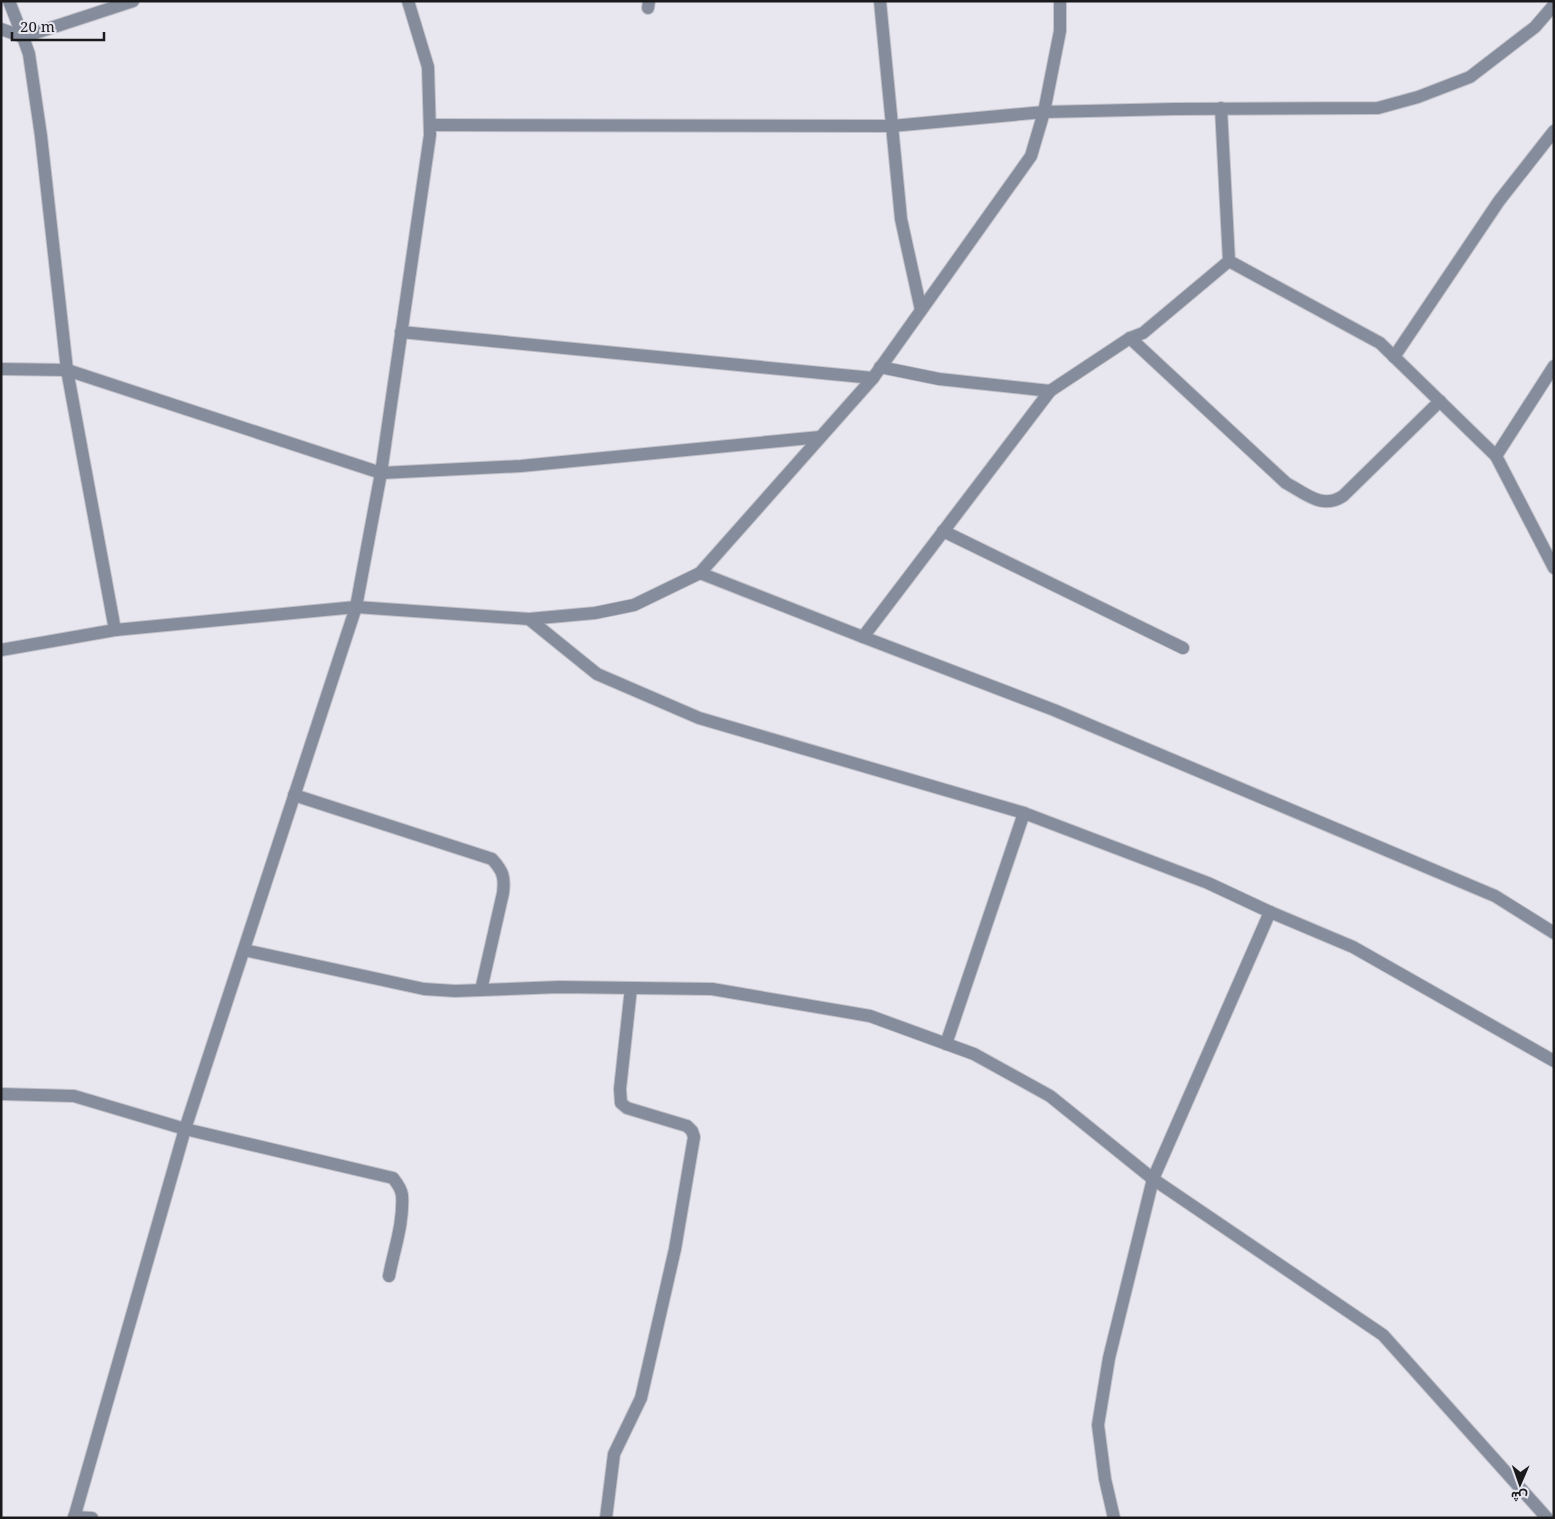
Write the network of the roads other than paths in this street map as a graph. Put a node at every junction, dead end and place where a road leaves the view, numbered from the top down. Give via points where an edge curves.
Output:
1 (9, 1) edge
2 (133, 1) edge
3 (408, 1) edge
4 (880, 1) edge
5 (1060, 1) edge
6 (1554, 5) edge
7 (1, 29) edge
8 (23, 37) junction
9 (1221, 108) junction
10 (1044, 112) junction
11 (430, 125) junction
12 (892, 126) junction
13 (1554, 131) edge
14 (1229, 261) junction
15 (921, 310) junction
16 (401, 332) junction
17 (1130, 338) junction
18 (1394, 357) junction
19 (1554, 366) edge
20 (880, 367) junction
21 (1, 370) edge
22 (66, 370) junction
23 (872, 378) junction
24 (1050, 391) junction
25 (1440, 402) junction
26 (820, 437) junction
27 (1496, 456) junction
28 (381, 474) junction
29 (943, 531) junction
30 (1554, 568) edge
31 (700, 573) junction
32 (356, 608) junction
33 (529, 619) junction
34 (116, 630) junction
35 (862, 637) junction
36 (1183, 648) dead end
37 (1, 650) edge
38 (294, 795) junction
39 (1024, 812) junction
40 (1270, 912) junction
41 (1554, 933) edge
42 (244, 950) junction
43 (631, 988) junction
44 (481, 990) junction
45 (946, 1044) junction
46 (1554, 1061) edge
47 (1, 1094) edge
48 (185, 1129) junction
49 (1153, 1179) junction
50 (389, 1276) dead end
51 (74, 1517) edge
52 (92, 1518) edge
53 (606, 1518) edge
54 (1114, 1518) edge
55 (1547, 1518) edge

1 - 8 street
2 - 8 street
3 - 11 street via 428,67
4 - 12 street
5 - 10 street via 1060,31
6 - 9 street via 1535,27 1470,77 1418,97 1378,108
7 - 8 street
8 - 22 street via 29,54 41,136
9 - 10 street
9 - 14 street
10 - 12 street
10 - 15 street via 1031,156
11 - 12 street
11 - 16 street
12 - 15 street via 901,219
13 - 18 street via 1498,201
14 - 17 street via 1143,333
14 - 18 street via 1380,343
15 - 20 street
16 - 23 street
16 - 28 street
17 - 24 street
17 - 25 street via 1286,483 1324,502 1335,502 1343,496
18 - 25 street
19 - 27 street
20 - 23 street
20 - 24 street via 939,379
21 - 22 street
22 - 28 street
22 - 34 street
23 - 26 street
24 - 29 street
25 - 27 street
26 - 28 street via 521,466
26 - 31 street
27 - 30 street
28 - 32 street
29 - 35 street
29 - 36 street
31 - 33 street via 634,606
31 - 35 street
32 - 33 street
32 - 34 street
32 - 38 street
33 - 39 street via 597,674 699,718
34 - 37 street
35 - 41 street via 1054,710 1495,896
38 - 42 street
38 - 44 street via 492,859 505,881
39 - 40 street via 1208,883
39 - 45 street
40 - 46 street via 1353,947
40 - 49 street
42 - 44 street via 424,989
42 - 48 street
43 - 44 street
43 - 45 street via 712,989 870,1016
43 - 53 street via 621,1103 627,1108 687,1126 694,1137 674,1249 641,1398 614,1454
45 - 49 street via 974,1054 1050,1096
47 - 48 street via 74,1096
48 - 50 street via 393,1178 402,1194
48 - 51 street
49 - 54 street via 1109,1358 1098,1425
49 - 55 street via 1383,1335
51 - 52 street

